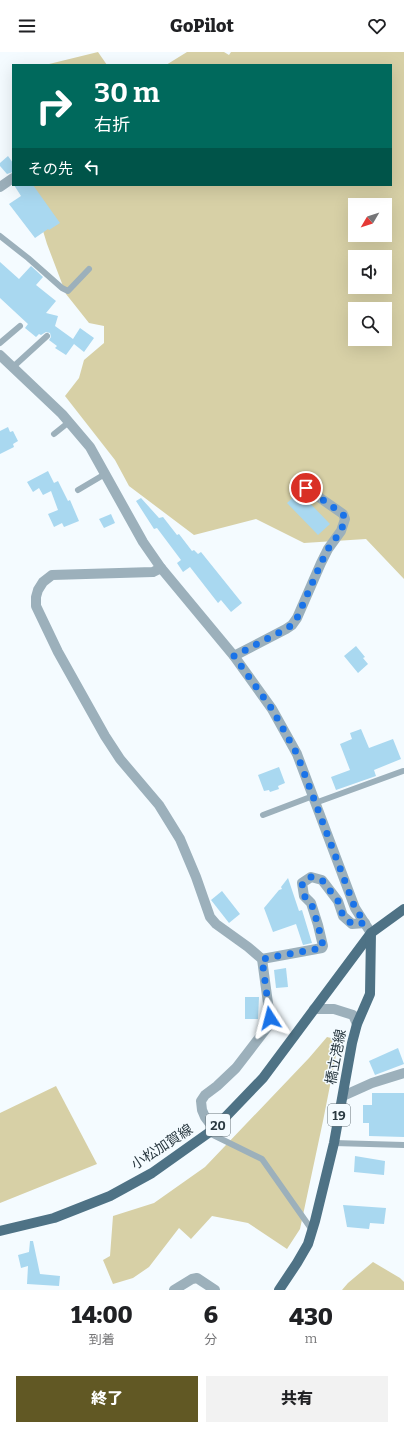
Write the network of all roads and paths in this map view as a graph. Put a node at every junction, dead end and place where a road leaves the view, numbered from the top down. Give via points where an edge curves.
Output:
1 (12, 179) edge
2 (0, 187) edge
3 (0, 236) edge
4 (89, 270) dead end
5 (20, 326) dead end
6 (47, 336) dead end
7 (0, 343) edge
8 (0, 355) edge
9 (13, 367) junction
10 (69, 422) junction
11 (54, 434) dead end
12 (105, 474) junction
13 (306, 488) dead end
14 (78, 490) dead end
15 (161, 568) junction
16 (234, 656) junction
17 (404, 771) edge
18 (314, 799) junction
19 (263, 815) dead end
20 (404, 909) edge
21 (365, 923) junction
22 (371, 933) junction
23 (262, 959) junction
24 (314, 1009) junction
25 (357, 1024) junction
26 (404, 1072) edge
27 (343, 1096) junction
28 (212, 1131) junction
29 (334, 1143) junction
30 (404, 1145) edge
31 (312, 1230) junction
32 (0, 1231) edge
33 (174, 1290) edge
34 (215, 1290) edge
35 (279, 1290) edge

1 - 2 street
3 - 4 lane via 62,288 68,290
5 - 7 lane
6 - 9 lane
8 - 9 street
9 - 10 street
10 - 11 lane
10 - 12 street via 90,447
12 - 14 lane
12 - 15 street via 142,542
13 - 16 street via 343,514 345,519 341,531 328,549 292,625
15 - 16 street
15 - 23 street via 153,572 52,575 38,590 36,606 58,652 102,730 120,759 159,805 180,839 210,917
16 - 18 street via 272,709 297,754
17 - 18 lane
18 - 19 lane
18 - 21 street via 355,908
20 - 22 main road
21 - 22 street
21 - 23 street via 352,924 343,916 338,901 322,880 311,877 302,883 304,896 311,902 322,948
22 - 24 main road, 小松加賀線 / 20
22 - 25 main road, 橋立港線 / 19 via 370,994
23 - 28 street via 270,1018 268,1025 236,1068 205,1095 202,1110
24 - 25 street via 334,1009 353,1015
24 - 28 main road, 小松加賀線 / 20 via 263,1078
25 - 27 main road, 橋立港線 / 19
26 - 27 street
27 - 29 main road, 橋立港線 / 19
28 - 31 lane via 262,1159
28 - 32 main road, 小松加賀線 / 20 via 152,1173 110,1196 54,1218
29 - 30 lane
29 - 31 main road, 橋立港線 / 19
31 - 35 main road, 橋立港線 / 19 via 298,1263
33 - 34 street via 197,1278

